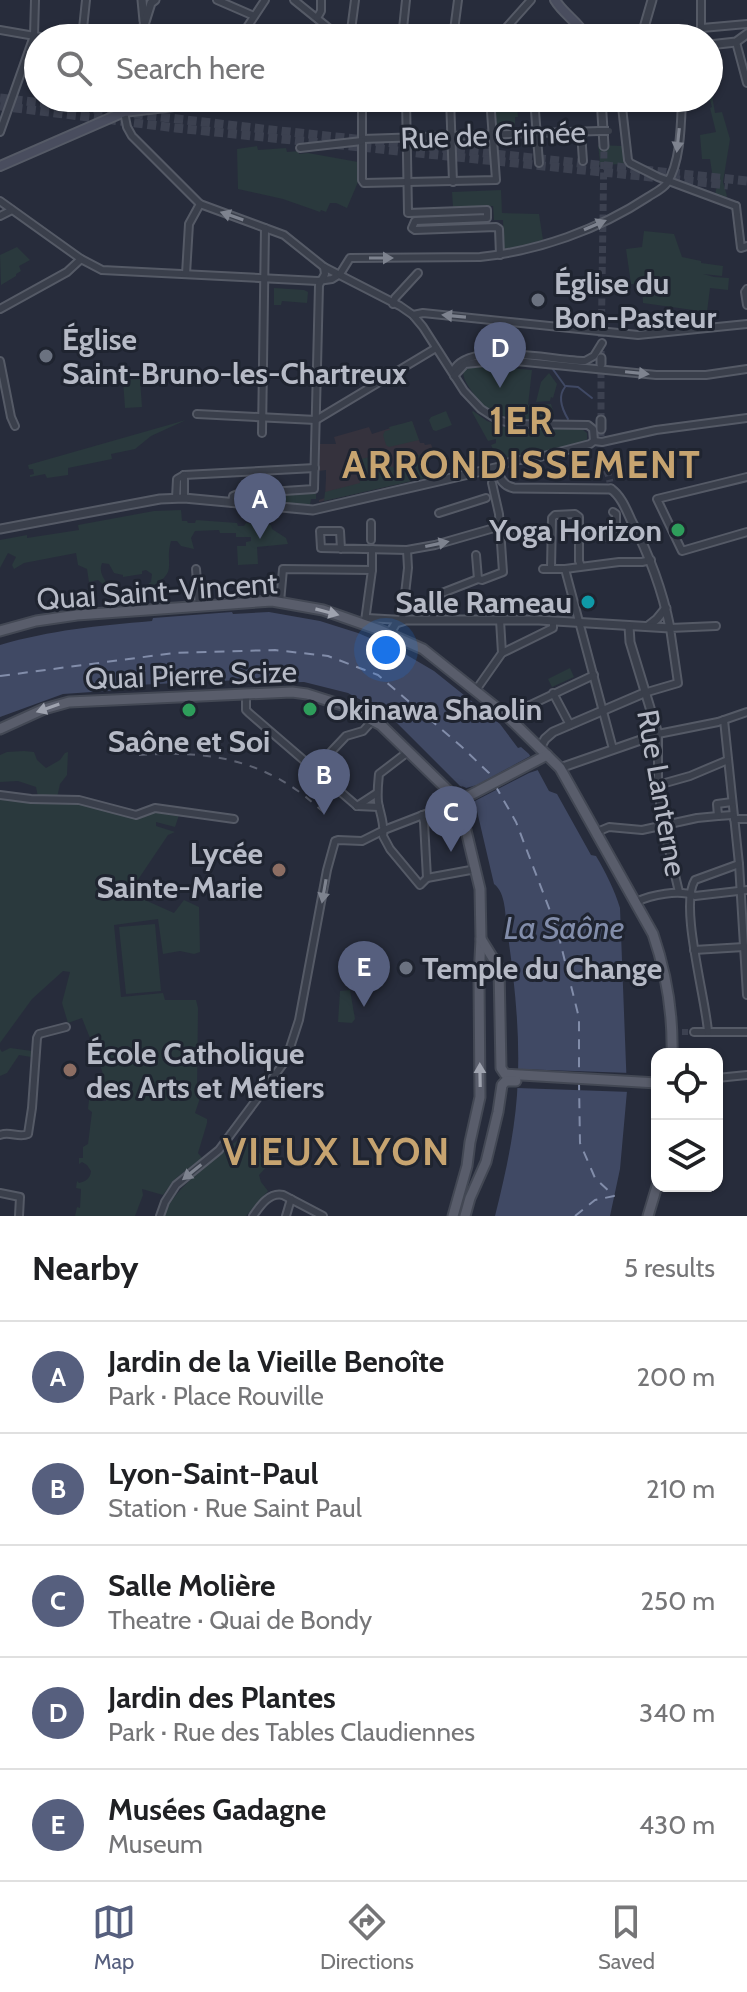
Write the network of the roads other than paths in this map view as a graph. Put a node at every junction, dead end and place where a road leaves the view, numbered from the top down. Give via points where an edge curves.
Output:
1 (35, 0) edge
2 (86, 0) edge
3 (217, 0) edge
4 (265, 0) edge
5 (294, 0) edge
6 (321, 0) edge
7 (355, 0) edge
8 (406, 0) edge
9 (458, 0) edge
10 (531, 0) edge
11 (555, 0) edge
12 (652, 0) edge
13 (701, 0) edge
14 (148, 2) edge
15 (254, 16) junction
16 (317, 18) junction
17 (34, 24) edge
18 (83, 24) edge
19 (144, 24) edge
20 (249, 24) edge
21 (324, 24) edge
22 (352, 24) edge
23 (403, 24) edge
24 (455, 24) edge
25 (510, 24) edge
26 (578, 24) edge
27 (646, 24) edge
28 (702, 24) edge
29 (747, 24) edge
30 (723, 26) edge
31 (0, 30) edge
32 (24, 34) edge
33 (747, 34) edge
34 (736, 42) junction
35 (723, 43) edge
36 (24, 64) edge
37 (747, 83) edge
38 (11, 104) junction
39 (0, 108) edge
40 (124, 112) joint
41 (362, 112) edge
42 (406, 112) edge
43 (450, 112) edge
44 (491, 112) edge
45 (535, 112) edge
46 (602, 112) edge
47 (622, 112) edge
48 (681, 112) edge
49 (624, 130) junction
50 (0, 132) edge
51 (581, 132) junction
52 (537, 133) junction
53 (493, 135) junction
54 (451, 136) junction
55 (407, 137) junction
56 (362, 140) junction
57 (604, 146) tunnel mouth
58 (300, 148) dead end
59 (583, 161) dead end
60 (539, 163) dead end
61 (0, 166) edge
62 (669, 181) junction
63 (453, 182) junction
64 (407, 183) junction
65 (0, 201) edge
66 (747, 203) edge
67 (200, 204) junction
68 (736, 206) junction
69 (12, 210) junction
70 (0, 216) edge
71 (265, 228) junction
72 (744, 247) edge
73 (500, 255) junction
74 (81, 259) junction
75 (324, 267) junction
76 (418, 273) dead end
77 (186, 274) junction
78 (343, 276) junction
79 (265, 278) junction
80 (321, 281) junction
81 (747, 289) edge
82 (393, 304) junction
83 (747, 305) edge
84 (0, 309) edge
85 (552, 314) dead end
86 (413, 315) junction
87 (747, 324) edge
88 (551, 326) junction
89 (615, 333) junction
90 (436, 348) junction
91 (0, 361) edge
92 (747, 369) edge
93 (454, 376) junction
94 (3, 385) edge
95 (4, 400) edge
96 (197, 414) dead end
97 (263, 418) junction
98 (747, 418) edge
99 (316, 420) junction
100 (601, 420) tunnel mouth
101 (15, 426) dead end
102 (601, 429) tunnel mouth
103 (262, 433) dead end
104 (594, 441) junction
105 (315, 468) junction
106 (495, 468) junction
107 (747, 477) edge
108 (492, 483) dead end
109 (491, 496) junction
110 (180, 498) junction
111 (232, 503) junction
112 (613, 512) dead end
113 (439, 513) dead end
114 (371, 523) dead end
115 (0, 529) edge
116 (500, 529) junction
117 (515, 532) dead end
118 (747, 532) edge
119 (579, 536) junction
120 (371, 540) dead end
121 (341, 549) junction
122 (372, 549) junction
123 (407, 550) junction
124 (476, 555) dead end
125 (651, 560) junction
126 (581, 566) junction
127 (196, 569) dead end
128 (565, 569) junction
129 (372, 570) junction
130 (478, 579) junction
131 (280, 602) junction
132 (199, 607) junction
133 (666, 608) junction
134 (402, 620) junction
135 (432, 620) junction
136 (500, 620) junction
137 (365, 621) junction
138 (553, 622) junction
139 (580, 623) junction
140 (629, 626) junction
141 (716, 626) dead end
142 (646, 627) junction
143 (670, 628) junction
144 (0, 631) edge
145 (390, 633) junction
146 (502, 653) junction
147 (594, 675) junction
148 (476, 690) junction
149 (553, 693) junction
150 (644, 693) junction
151 (246, 695) junction
152 (604, 711) junction
153 (747, 712) edge
154 (507, 716) junction
155 (724, 720) junction
156 (377, 722) junction
157 (570, 725) junction
158 (0, 729) edge
159 (658, 734) junction
160 (613, 749) junction
161 (409, 751) junction
162 (542, 755) junction
163 (728, 760) junction
164 (560, 768) junction
165 (314, 770) junction
166 (658, 785) junction
167 (377, 793) junction
168 (0, 795) edge
169 (463, 799) junction
170 (732, 802) junction
171 (357, 806) junction
172 (379, 807) junction
173 (422, 815) junction
174 (718, 816) junction
175 (734, 817) junction
176 (234, 819) dead end
177 (747, 819) edge
178 (663, 825) junction
179 (381, 831) junction
180 (597, 832) junction
181 (739, 864) junction
182 (476, 869) junction
183 (427, 878) junction
184 (744, 890) edge
185 (679, 892) junction
186 (690, 893) junction
187 (636, 902) junction
188 (745, 929) edge
189 (481, 939) junction
190 (744, 947) junction
191 (694, 950) junction
192 (747, 995) edge
193 (66, 1027) dead end
194 (694, 1032) tunnel mouth
195 (708, 1032) junction
196 (747, 1032) edge
197 (673, 1048) edge
198 (747, 1075) edge
199 (723, 1077) edge
200 (518, 1079) junction
201 (651, 1083) edge
202 (0, 1135) edge
203 (655, 1192) edge
204 (0, 1193) edge
205 (291, 1199) junction
206 (19, 1216) edge
207 (160, 1216) edge
208 (253, 1216) edge
209 (286, 1216) edge
210 (323, 1216) edge
211 (453, 1216) edge
212 (465, 1216) edge
213 (648, 1216) edge

1 - 17 street
2 - 18 street
3 - 15 street
4 - 15 street
5 - 16 street
6 - 16 street
7 - 22 street
8 - 23 street
9 - 24 street
10 - 25 street
11 - 26 main road
12 - 27 street
13 - 28 street
14 - 19 street
15 - 20 street
16 - 21 street
29 - 30 street
31 - 32 street
33 - 34 street
34 - 35 street
34 - 37 street
36 - 38 street
38 - 39 street
38 - 50 street
40 - 61 main road
40 - 67 street via 132,136
41 - 56 street
42 - 55 street
43 - 54 street
44 - 53 street
45 - 52 street
46 - 57 street
47 - 49 street
48 -> 62 street
49 - 51 street, Rue de Crimée, bridge
49 - 62 street via 630,163
51 - 52 street, Rue de Crimée
51 - 59 street
52 - 53 street, Rue de Crimée
52 - 60 street
53 - 54 street, Rue de Crimée
53 - 63 street via 496,180
54 - 55 street, Rue de Crimée
54 - 63 street
55 - 56 street, Rue de Crimée
55 - 64 street
56 - 58 street, Rue de Crimée
56 - 64 street via 364,182
62 - 68 street
73 -> 62 street via 557,241 622,213
63 - 64 street
64 - 73 street via 408,213 487,210 487,218 414,221 412,228 496,227
65 - 69 street
66 - 68 street
71 -> 67 street
67 - 77 street via 189,224
68 - 72 street
69 - 70 street
69 - 74 street
71 - 75 street via 284,235
71 - 79 street
78 -> 73 street via 350,258
74 - 77 street via 102,270
74 - 84 street
75 - 78 street
75 - 80 street
76 - 82 street
77 - 79 street
78 - 80 street
78 - 82 street
79 - 80 street
79 - 97 street
80 - 99 street
81 - 83 street
82 - 86 street
85 - 88 street
88 -> 86 street
86 - 90 street
87 - 89 street
88 - 89 street
89 - 93 street via 592,358 582,361 520,354 469,356 458,363
90 - 93 street
90 - 99 street
91 - 94 street
93 -> 92 street via 465,364 505,360 656,375
93 - 104 street via 481,409 498,420 588,425
94 - 95 street
95 - 101 street
96 - 97 street
97 - 99 street
97 - 103 street
98 - 104 street
99 - 105 street
100 - 102 street
104 - 106 street
105 - 110 street via 184,475 177,479
105 - 111 street via 312,490 238,494
106 - 111 street via 313,510
106 - 125 street via 503,483 514,488 610,486
107 - 118 street via 657,499 682,551
108 - 109 street
109 - 113 street
109 - 116 street
110 - 111 street
110 - 115 street
112 - 119 street via 616,533 611,537
114 - 120 street
116 - 117 street
123 -> 116 street
116 - 130 street via 503,572
119 - 126 street
119 - 128 street via 578,515 553,515 547,568
121 - 121 street via 340,531 321,531 321,548
121 - 122 street
122 - 123 street
122 - 129 street
123 - 134 street
124 - 130 street
125 - 126 street
125 - 133 street
126 - 128 street
127 - 132 street
128 - 139 street
129 - 131 street via 283,569
129 - 137 street
130 - 135 street via 437,595
131 - 132 main road, Quai Saint-Vincent
131 -> 137 main road, Quai Saint-Vincent
132 - 144 main road, Quai Saint-Vincent via 77,615
133 - 142 street
133 - 143 street
134 - 135 street
134 - 137 street, Quai Saint-Vincent
134 - 145 street
135 - 136 street
136 - 138 street
136 - 146 street
137 - 145 main road, Quai Saint-Vincent
138 - 139 street
138 - 146 street via 553,628
139 - 140 street
139 - 147 street
140 - 142 street
140 - 150 street, Rue Lanterne
141 - 143 street
142 - 143 street
143 - 150 street via 678,683
145 - 148 main road, Quai Saint-Vincent via 423,649
146 - 148 street
147 - 149 street
147 - 152 street
148 - 154 main road, Quai Saint-Vincent
149 - 154 street
149 - 157 street
150 - 152 street
150 - 159 street, Rue Lanterne
151 - 156 main road, Quai Pierre Scize via 300,692
151 -> 158 main road, Quai Pierre Scize via 69,702
151 - 165 street via 246,710
152 - 157 street
152 - 160 street
153 - 155 street
154 - 162 main road, Quai Saint-Vincent
155 - 159 street
155 - 163 street
156 - 161 main road, Quai Pierre Scize
156 - 165 street via 346,736
157 - 162 street via 547,737
159 - 160 street
159 - 166 street, Rue Lanterne
160 - 164 street
161 - 167 street via 379,774
161 - 169 main road, Quai Pierre Scize
162 - 164 main road, Quai Saint-Vincent
162 - 169 main road
163 - 166 street
163 - 170 street
164 - 180 main road, Quai Saint-Vincent
165 - 171 street
166 - 178 street, Rue Lanterne
167 - 171 street
167 - 172 street
168 - 176 street via 79,800 136,815 155,808
169 - 173 street
169 - 182 main road
170 - 174 street via 717,804
170 - 175 street
171 - 172 street
172 - 179 street
173 - 179 street
173 - 183 street
174 - 175 street
174 - 178 street
175 - 177 street
175 - 181 street
178 - 180 street
178 - 185 street, Rue Lanterne
179 - 183 street via 420,885
179 -> 207 street via 362,841 335,841 302,1007 286,1060 219,1150 176,1185
180 - 187 main road, Quai Saint-Vincent
181 - 184 street
181 - 186 street via 695,880
182 - 183 street
182 - 189 main road
184 - 186 street
184 - 188 street
185 - 186 street
185 - 187 street
186 - 191 street
187 - 197 main road, Quai Saint-Vincent via 664,971 676,1032
188 - 190 street
189 - 200 main road via 499,968 502,1071
211 -> 189 main road via 480,1097
190 - 191 street
190 - 192 street
191 - 195 street
193 - 202 street via 37,1038 28,1134
194 - 195 street
195 - 196 street
198 - 199 street
200 - 201 main road
200 - 212 main road via 502,1085 486,1162
203 - 213 main road
204 - 206 street via 18,1196
205 - 208 street via 272,1195
205 - 209 street
205 - 210 street

